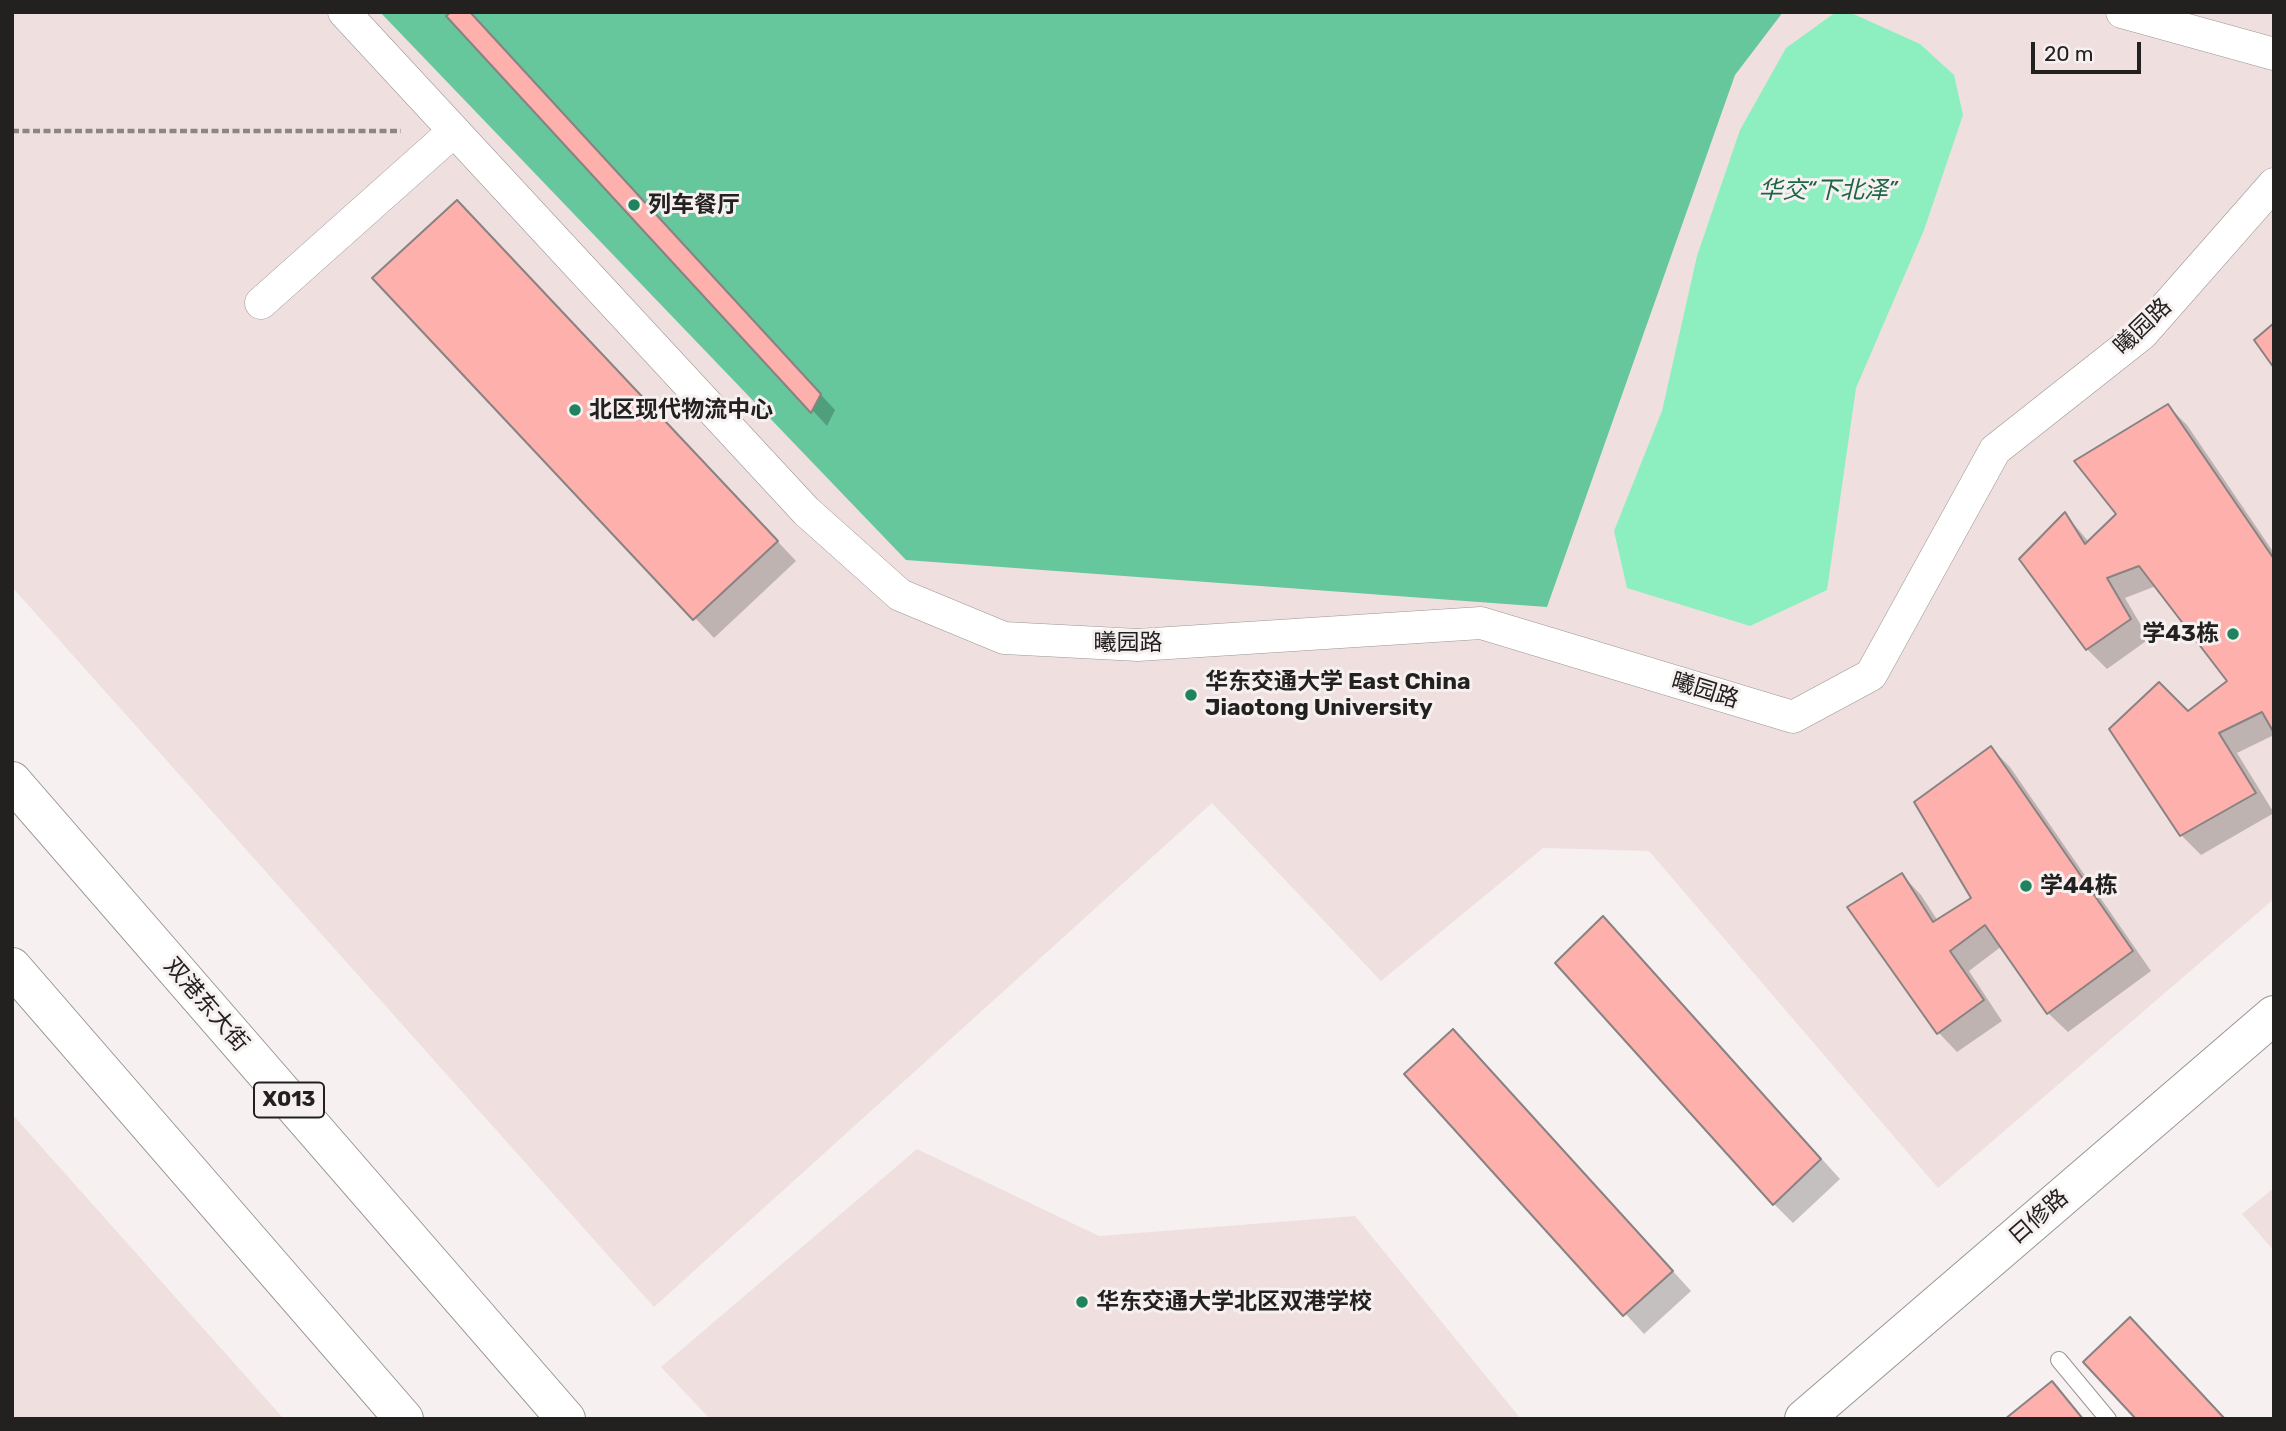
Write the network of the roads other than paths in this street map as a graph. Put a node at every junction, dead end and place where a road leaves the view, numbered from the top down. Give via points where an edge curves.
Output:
1 (345, 12) edge
2 (2122, 12) edge
3 (2274, 54) edge
4 (454, 131) junction
5 (2274, 184) edge
6 (261, 303) dead end
7 (12, 781) edge
8 (12, 967) edge
9 (2274, 1015) edge
10 (2059, 1360) dead end
11 (404, 1419) edge
12 (566, 1419) edge
13 (1804, 1419) edge
14 (2108, 1419) edge

1 - 4 street, 曦园路
2 - 3 street
4 - 5 street, 曦园路 via 806,511 900,595 1004,638 1138,645 1481,623 1793,717 1871,675 1996,450 2142,334
4 - 6 street
7 - 12 main road, 双港东大街 / X013
8 - 11 main road
9 - 13 main road, 曰修路
10 - 14 lane

